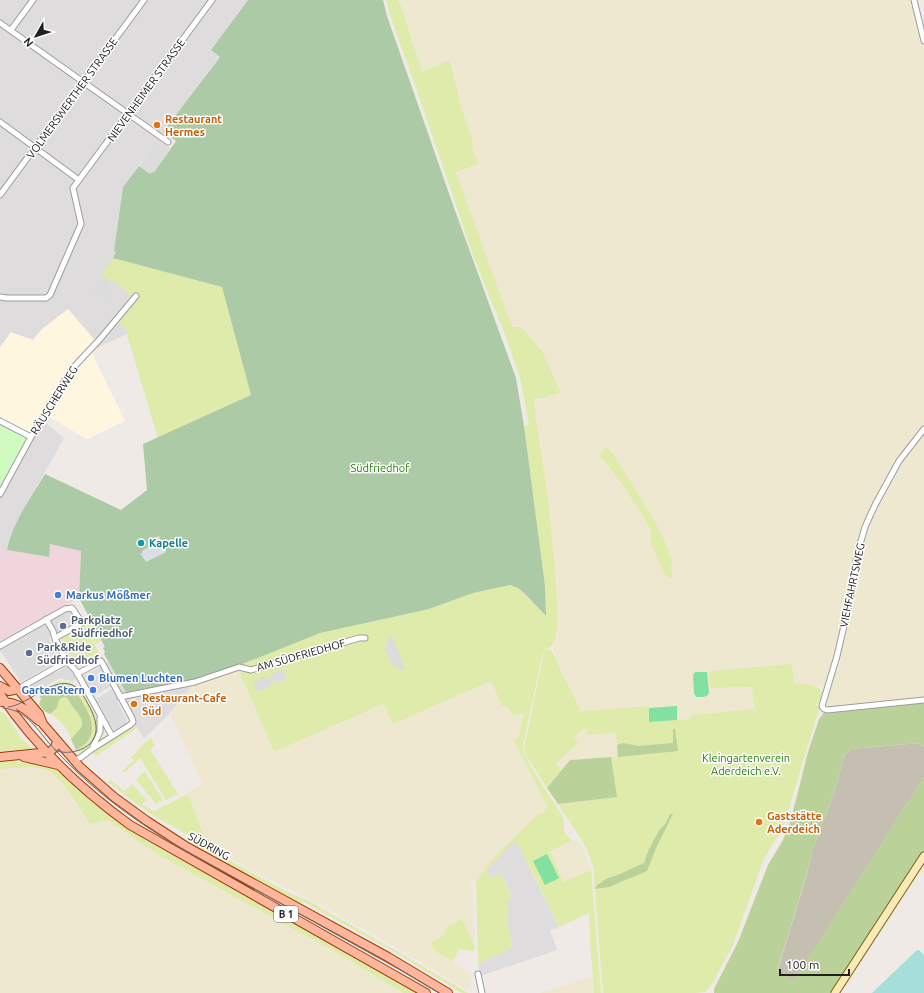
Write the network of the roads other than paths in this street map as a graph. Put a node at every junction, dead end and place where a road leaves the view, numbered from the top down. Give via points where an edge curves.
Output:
1 (33, 0) edge
2 (144, 0) edge
3 (212, 0) edge
4 (914, 0) edge
5 (0, 23) edge
6 (11, 30) junction
7 (924, 41) edge
8 (83, 82) junction
9 (128, 114) junction
10 (0, 122) edge
11 (168, 142) dead end
12 (35, 147) junction
13 (79, 180) junction
14 (0, 195) edge
15 (136, 296) dead end
16 (0, 297) edge
17 (0, 421) edge
18 (924, 429) edge
19 (31, 436) junction
20 (0, 494) edge
21 (46, 620) junction
22 (55, 638) junction
23 (365, 638) dead end
24 (0, 646) edge
25 (67, 661) junction
26 (0, 669) edge
27 (77, 674) junction
28 (0, 686) edge
29 (18, 689) junction
30 (0, 694) edge
31 (120, 697) junction
32 (924, 700) edge
33 (3, 702) edge
34 (100, 715) junction
35 (43, 724) junction
36 (112, 736) junction
37 (57, 740) junction
38 (92, 749) junction
39 (46, 752) junction
40 (16, 756) junction
41 (0, 757) edge
42 (74, 760) junction
43 (60, 766) junction
44 (924, 856) edge
45 (478, 974) dead end
46 (436, 985) junction
47 (482, 992) edge
48 (426, 993) edge
49 (448, 993) edge
50 (454, 993) edge
51 (835, 993) edge

1 - 6 street
2 - 8 street, VOLMERSWERTHER STRASSE
3 - 9 street, NIEVENHEIMER STRASSE
4 - 7 street
5 - 6 street
6 - 8 street
8 - 9 street
8 - 12 street, VOLMERSWERTHER STRASSE
9 - 11 street
9 - 13 street, NIEVENHEIMER STRASSE
10 - 12 street
12 - 13 street
12 - 14 street, VOLMERSWERTHER STRASSE
13 - 16 street via 73,188 81,224 50,295 46,298
15 - 19 street, RÄUSCHERWEG via 71,370
17 - 19 street
18 - 32 street, VIEHFAHRTSWEG via 899,461 865,527 857,555 850,600 822,707 827,710
19 - 20 street, RÄUSCHERWEG
21 - 22 street
21 - 22 street via 70,608 82,623
21 - 24 street
22 - 25 street
23 - 31 street, AM SÜDFRIEDHOF via 325,647 251,670 239,667 195,682
25 - 27 street
25 - 29 street
26 - 29 main road, SÜDRING
27 - 31 street via 100,661
27 - 34 street
28 - 29 main road via 9,691
29 - 35 main road, SÜDRING via 39,714
30 - 33 main road, SÜDRING / B 1
31 - 36 street via 133,722
33 - 35 main road, B 1 via 22,707
33 - 39 main road, SÜDRING / B 1
34 - 36 street
34 - 38 street via 100,732
35 - 37 main road, SÜDRING / B 1
36 - 38 street
37 - 39 main road via 54,749
37 - 42 main road, SÜDRING / B 1
38 - 42 street
39 - 40 main road, B 1
39 - 43 main road, SÜDRING / B 1
40 - 41 main road, B 1
40 - 43 main road, B 1
42 - 46 main road, SÜDRING / B 1 via 122,804 187,847
43 - 48 main road, SÜDRING / B 1 via 101,804 146,835
44 - 51 street
45 - 47 street
46 - 49 main road, SÜDRING / B 1
46 - 50 main road

